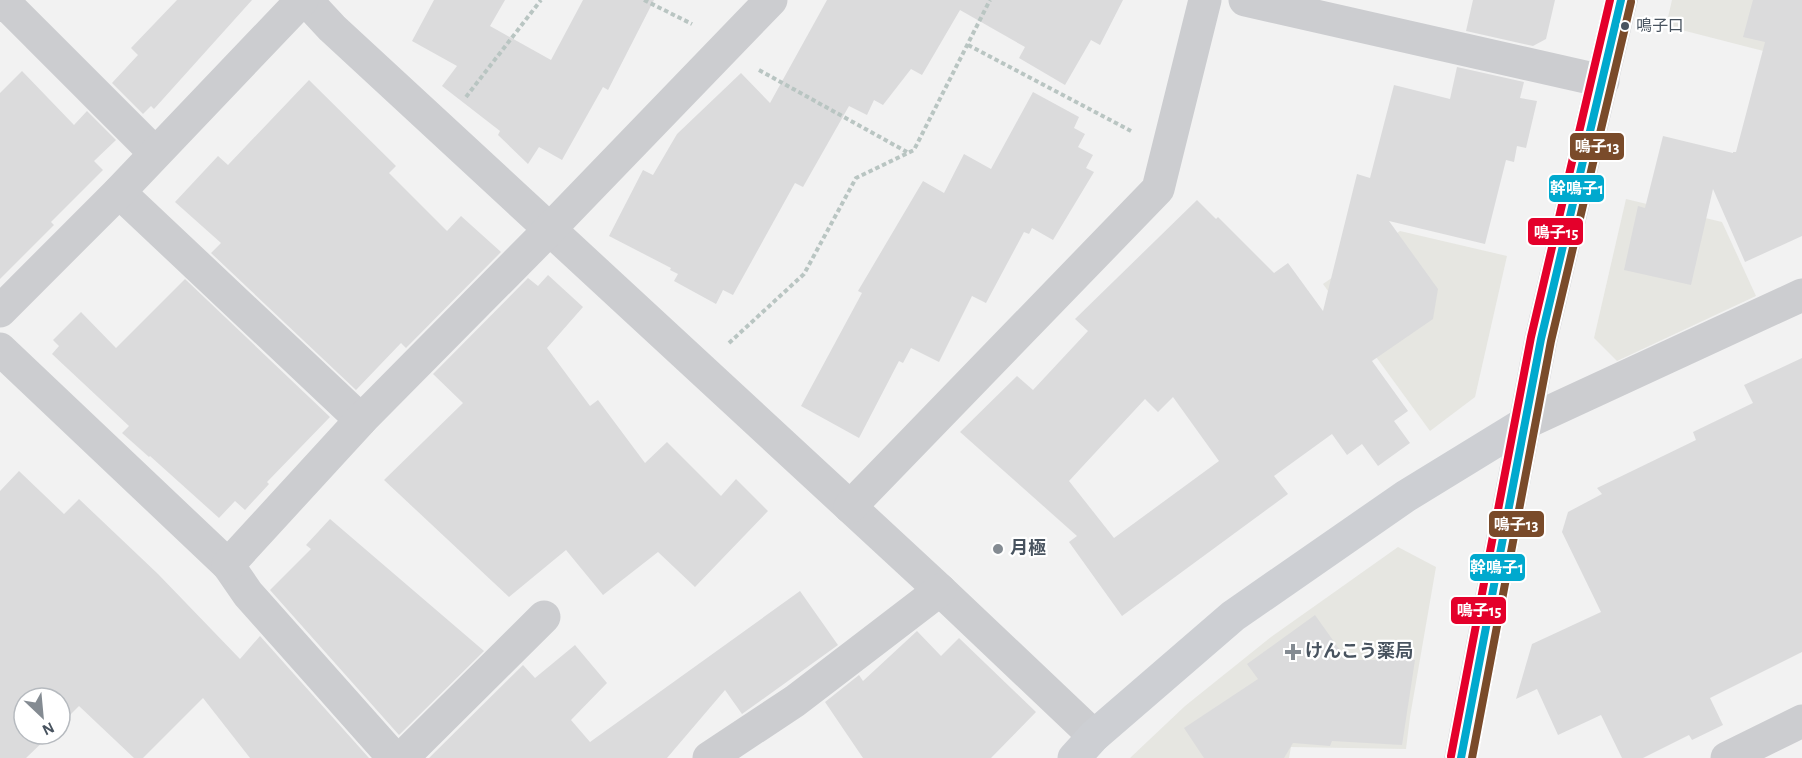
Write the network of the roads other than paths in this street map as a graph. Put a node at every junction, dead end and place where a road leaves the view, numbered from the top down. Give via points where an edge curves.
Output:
1 (2, 0) edge
2 (304, 0) edge
3 (771, 0) edge
4 (1204, 0) edge
5 (1245, 0) edge
6 (1621, 0) edge
7 (1603, 81) junction
8 (155, 153) junction
9 (119, 192) junction
10 (549, 230) junction
11 (1802, 295) edge
12 (0, 311) edge
13 (0, 349) edge
14 (361, 420) junction
15 (1524, 423) junction
16 (850, 507) junction
17 (228, 565) junction
18 (940, 590) junction
19 (544, 617) dead end
20 (1802, 721) edge
21 (1084, 747) edge
22 (394, 758) edge
23 (402, 758) edge
24 (709, 758) edge
25 (1461, 758) edge
26 (1726, 758) edge

1 - 8 street
2 - 8 street
2 - 10 street
3 - 10 street
4 - 16 street via 1158,189
5 - 7 street
6 - 7 street
7 - 15 street
8 - 9 street
9 - 12 street
9 - 14 street
10 - 14 street
10 - 16 street
11 - 15 street
13 - 17 street
14 - 17 street
15 - 21 street via 1406,496 1233,615
15 - 25 street
16 - 18 street
17 - 22 street via 248,594
18 - 21 street
18 - 24 street via 795,701
19 - 23 street
20 - 26 street

